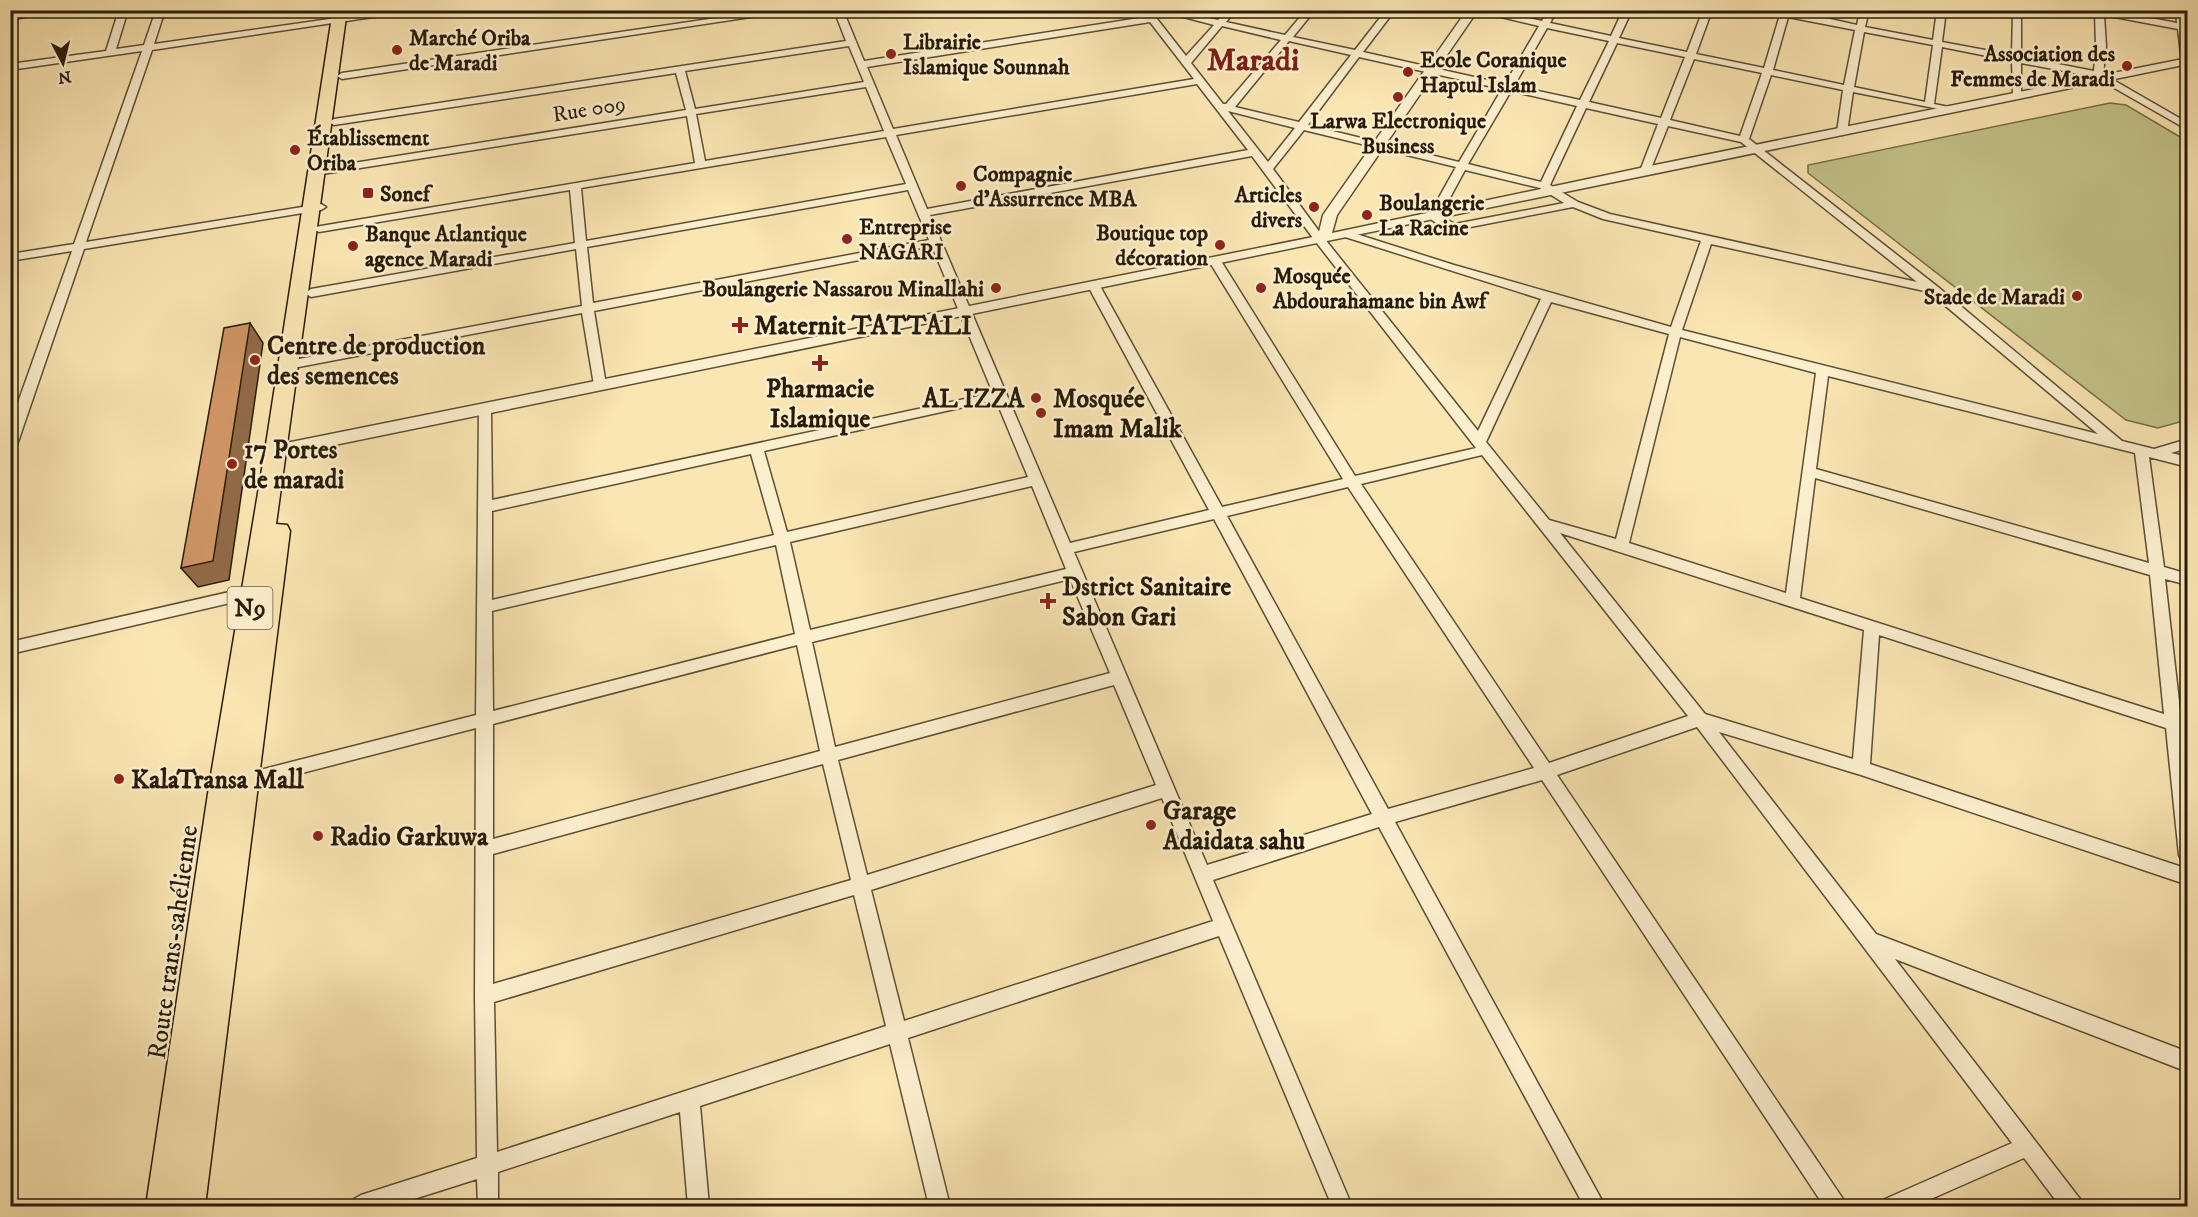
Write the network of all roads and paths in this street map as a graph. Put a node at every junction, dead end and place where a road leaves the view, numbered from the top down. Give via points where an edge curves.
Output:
1 (55, 10) edge
2 (124, 10) edge
3 (161, 10) edge
4 (417, 10) edge
5 (703, 10) edge
6 (793, 10) edge
7 (838, 10) edge
8 (1161, 10) edge
9 (1232, 10) edge
10 (1311, 10) edge
11 (1390, 10) edge
12 (1474, 10) edge
13 (1553, 10) edge
14 (1628, 10) edge
15 (1708, 10) edge
16 (1766, 10) edge
17 (1865, 10) edge
18 (1942, 10) edge
19 (2018, 10) edge
20 (2180, 10) edge
21 (2096, 11) edge
22 (1785, 12) edge
23 (344, 15) edge
24 (1148, 15) edge
25 (10, 17) edge
26 (707, 23) junction
27 (1220, 24) junction
28 (1545, 25) junction
29 (2185, 28) edge
30 (1862, 29) junction
31 (1288, 38) junction
32 (1615, 39) junction
33 (851, 43) junction
34 (1938, 44) junction
35 (147, 48) junction
36 (1358, 52) junction
37 (110, 53) junction
38 (1689, 54) junction
39 (2016, 59) junction
40 (1186, 62) junction
41 (2187, 62) edge
42 (860, 65) junction
43 (10, 67) edge
44 (1432, 69) junction
45 (680, 70) junction
46 (1768, 71) junction
47 (342, 76) junction
48 (2101, 76) junction
49 (1200, 81) junction
50 (869, 84) junction
51 (1510, 86) junction
52 (1847, 89) junction
53 (2016, 95) junction
54 (1584, 103) junction
55 (1929, 106) junction
56 (1224, 107) junction
57 (1945, 109) junction
58 (691, 112) junction
59 (1663, 121) junction
60 (334, 122) junction
61 (1302, 124) junction
62 (2187, 127) edge
63 (1842, 132) junction
64 (891, 133) junction
65 (1744, 140) junction
66 (1381, 145) junction
67 (1757, 148) junction
68 (1255, 152) junction
69 (700, 164) junction
70 (1461, 165) junction
71 (1268, 169) junction
72 (322, 171) junction
73 (1644, 171) junction
74 (575, 186) junction
75 (913, 186) junction
76 (1549, 189) junction
77 (1574, 204) junction
78 (924, 213) junction
79 (317, 215) junction
80 (1434, 217) junction
81 (1346, 234) junction
82 (1707, 239) junction
83 (1322, 240) junction
84 (937, 242) junction
85 (581, 245) junction
86 (80, 247) junction
87 (10, 258) edge
88 (1215, 261) junction
89 (1094, 286) junction
90 (1934, 290) junction
91 (311, 293) junction
92 (1548, 296) junction
93 (588, 310) junction
94 (966, 311) junction
95 (1675, 333) junction
96 (295, 364) junction
97 (1823, 369) junction
98 (600, 385) junction
99 (1001, 395) junction
100 (485, 409) junction
101 (2187, 443) edge
102 (2118, 444) junction
103 (10, 445) edge
104 (1482, 446) junction
105 (756, 448) junction
106 (283, 449) junction
107 (2148, 452) junction
108 (2187, 462) edge
109 (1808, 471) junction
110 (1036, 480) junction
111 (1352, 482) junction
112 (485, 507) junction
113 (1220, 513) junction
114 (1545, 524) junction
115 (782, 537) junction
116 (1621, 546) junction
117 (1066, 549) junction
118 (1075, 572) junction
119 (2157, 572) junction
120 (2187, 580) edge
121 (262, 590) junction
122 (1792, 600) junction
123 (485, 607) junction
124 (1872, 628) junction
125 (803, 638) junction
126 (10, 648) edge
127 (1119, 677) junction
128 (1700, 719) junction
129 (485, 720) junction
130 (2180, 726) edge
131 (829, 756) junction
132 (1861, 768) junction
133 (1545, 772) junction
134 (246, 781) junction
135 (222, 787) junction
136 (1167, 789) junction
137 (1384, 818) junction
138 (484, 849) junction
139 (2187, 855) edge
140 (1203, 875) junction
141 (2187, 877) edge
142 (860, 885) junction
143 (1224, 926) junction
144 (1868, 940) junction
145 (484, 996) junction
146 (898, 1032) junction
147 (2187, 1062) edge
148 (689, 1100) junction
149 (2028, 1146) junction
150 (487, 1165) junction
151 (163, 1206) edge
152 (188, 1206) edge
153 (361, 1206) edge
154 (488, 1206) edge
155 (699, 1206) edge
156 (940, 1206) edge
157 (1342, 1206) edge
158 (1595, 1206) edge
159 (1836, 1206) edge
160 (1892, 1206) edge
161 (2073, 1206) edge

1 - 25 street
2 - 37 street
3 - 35 street
4 - 23 street
5 - 26 street
6 - 26 street
7 - 33 street
8 - 27 street
9 - 27 street
10 - 31 street
11 - 36 street
12 - 28 street
12 - 44 street
13 - 28 street
14 - 32 street
15 - 38 street
16 - 22 street
17 - 30 street
18 - 34 street
19 - 39 street
20 - 29 street
21 - 29 street
21 - 48 street
22 - 30 street
22 - 46 street
23 - 35 street
23 - 47 highway, Route trans-sahélienne / N9
23 - 72 highway, Route trans-sahélienne / N9
24 - 40 street
24 - 42 street
26 - 47 street
27 - 31 street
27 - 40 street
28 - 32 street
28 - 51 street
29 - 41 street
30 - 34 street
30 - 52 street
31 - 36 street
31 - 56 street
32 - 38 street
32 - 54 street
33 - 42 street
33 - 45 street
34 - 39 street
34 - 55 street
35 - 37 street
35 - 86 street
36 - 44 street
36 - 61 street
37 - 43 street
38 - 46 street
38 - 59 street
39 - 48 street
39 - 53 street
40 - 49 street
41 - 48 street
42 - 50 street
44 - 51 street
44 - 66 street
45 - 58 street
45 - 60 street
46 - 52 street
46 - 65 street
47 - 60 highway, Route trans-sahélienne / N9
48 - 53 street
48 - 62 street
49 - 56 street
49 - 64 street
50 - 58 street, Rue 009
50 - 64 street
51 - 54 street
51 - 70 street
52 - 55 street
52 - 63 street
53 - 57 street
54 - 59 street
54 - 76 street
55 - 57 street
56 - 61 street
56 - 68 street
57 - 63 street
58 - 69 street
58 - 72 street, Rue 009
59 - 65 street
59 - 73 street
60 - 72 highway, Route trans-sahélienne / N9
61 - 66 street
61 - 71 street
63 - 67 street
64 - 69 street
64 - 75 street
65 - 67 street
66 - 70 street
66 - 83 street via 1330,215
67 - 73 street
67 - 90 street
68 - 71 street
68 - 78 street
69 - 74 street
70 - 76 street
70 - 80 street
71 - 83 street
72 - 79 highway, Route trans-sahélienne / N9
73 - 76 street
74 - 79 street
74 - 85 street
75 - 78 street
75 - 85 street
76 - 77 street
76 - 80 street
77 - 80 street via 1455,227
77 - 82 street via 1607,217
78 - 84 street
79 - 86 street
79 - 91 highway, Route trans-sahélienne / N9
79 - 96 highway, Route trans-sahélienne / N9
80 - 81 street
81 - 83 street
81 - 92 street via 1430,263
82 - 90 street
82 - 95 street
83 - 88 street
83 - 104 street
84 - 93 street
84 - 94 street
85 - 91 street
85 - 93 street
86 - 87 street
86 - 103 street
88 - 89 street
88 - 111 street
89 - 94 street
89 - 113 street
90 - 102 street
91 - 96 highway, Route trans-sahélienne / N9
92 - 95 street
92 - 104 street
93 - 96 street
93 - 98 street
94 - 98 street
94 - 99 street
95 - 97 street
95 - 116 street
96 - 106 highway, Route trans-sahélienne / N9
97 - 102 street
97 - 109 street
98 - 100 street
99 - 105 street
99 - 110 street
100 - 106 street
100 - 112 street
101 - 107 street
102 - 107 street
104 - 111 street
104 - 114 street
105 - 112 street
105 - 115 street
106 - 121 highway, Route trans-sahélienne / N9
107 - 108 street
107 - 119 street
109 - 119 street
109 - 122 street
110 - 115 street
110 - 117 street
111 - 113 street
111 - 133 street
112 - 123 street
113 - 117 street
113 - 137 street
114 - 116 street
114 - 128 street
115 - 123 street
115 - 125 street
116 - 122 street
117 - 118 street
118 - 125 street
118 - 127 street
119 - 120 street
119 - 130 street
121 - 126 street
121 - 134 highway, Route trans-sahélienne / N9
121 - 135 highway, Route trans-sahélienne / N9
122 - 124 street
123 - 129 street
124 - 130 street
124 - 132 street
125 - 129 street
125 - 131 street
127 - 131 street
127 - 136 street
128 - 132 street
128 - 133 street
128 - 144 street
129 - 134 street
129 - 138 street
130 - 139 street
131 - 138 street
131 - 142 street
132 - 141 street
133 - 137 street
133 - 159 street
134 - 135 street
134 - 152 highway, Route trans-sahélienne / N9
135 - 151 highway, Route trans-sahélienne / N9
136 - 140 street
136 - 142 street
137 - 140 street
137 - 158 street
138 - 145 street
140 - 143 street
142 - 145 street
142 - 146 street
143 - 146 street
143 - 157 street
144 - 147 street
144 - 149 street
145 - 150 street
146 - 148 street
146 - 156 street
148 - 150 street
148 - 155 street
149 - 160 street
149 - 161 street
150 - 153 street
150 - 154 street

